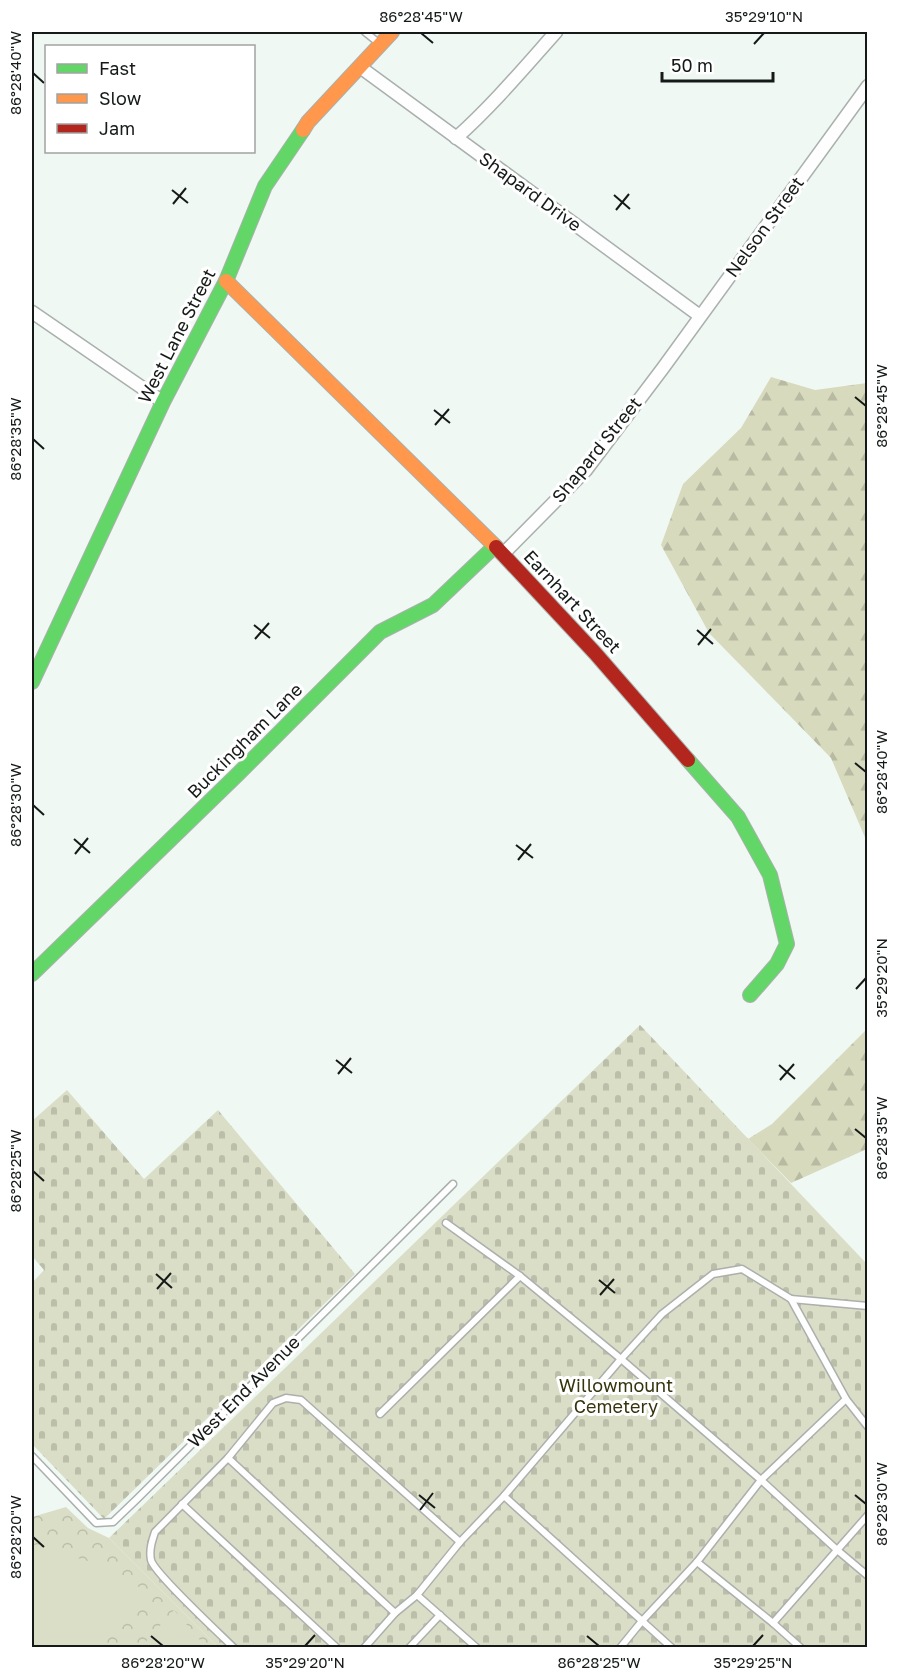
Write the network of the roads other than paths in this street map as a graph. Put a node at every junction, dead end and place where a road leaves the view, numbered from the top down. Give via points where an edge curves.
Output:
1 (366, 32) edge
2 (392, 32) edge
3 (556, 32) edge
4 (381, 44) junction
5 (360, 67) junction
6 (867, 86) edge
7 (456, 138) junction
8 (226, 282) junction
9 (32, 312) edge
10 (700, 316) junction
11 (663, 368) joint
12 (163, 402) junction
13 (499, 550) junction
14 (32, 677) edge
15 (32, 974) edge
16 (750, 995) dead end
17 (453, 1184) dead end
18 (446, 1223) dead end
19 (520, 1275) junction
20 (791, 1299) junction
21 (867, 1306) edge
22 (621, 1359) junction
23 (846, 1399) junction
24 (381, 1414) dead end
25 (867, 1427) edge
26 (32, 1456) edge
27 (228, 1458) junction
28 (761, 1480) junction
29 (504, 1496) junction
30 (182, 1504) junction
31 (867, 1515) edge
32 (460, 1542) junction
33 (836, 1549) junction
34 (697, 1562) junction
35 (867, 1576) edge
36 (417, 1596) junction
37 (395, 1613) junction
38 (440, 1616) junction
39 (642, 1621) junction
40 (773, 1623) junction
41 (468, 1645) edge
42 (234, 1647) edge
43 (338, 1647) edge
44 (364, 1647) edge
45 (409, 1647) edge
46 (477, 1647) edge
47 (620, 1647) edge
48 (672, 1647) edge
49 (801, 1647) edge

1 - 4 lane
2 - 4 street, West Lane Street
3 - 7 street
4 - 5 street, West Lane Street
5 - 7 street, Shapard Drive
5 - 8 street, West Lane Street via 308,122 265,186
6 - 10 street, Nelson Street
7 - 10 street, Shapard Drive
8 - 12 street, West Lane Street
8 - 13 street, Earnhart Street
9 - 12 street
10 - 11 street, Nelson Street
11 - 13 street, Shapard Street via 586,470
12 - 14 street, West Lane Street
13 - 15 street, Buckingham Lane via 433,605 380,633
13 - 16 street, Earnhart Street via 738,817 770,875 787,944 777,964
17 - 26 lane, West End Avenue via 112,1522 96,1523
18 - 19 lane
19 - 22 lane
19 - 24 lane
20 - 21 lane
20 - 22 lane via 742,1269 713,1274 662,1314
20 - 23 lane
22 - 28 lane
22 - 29 lane
23 - 25 lane
23 - 28 lane
27 - 30 lane
27 - 32 lane via 273,1403 285,1398 301,1400
27 - 37 lane
28 - 33 lane
28 - 34 lane
29 - 32 lane
29 - 39 lane
30 - 42 lane via 155,1532 150,1545 151,1562
30 - 43 lane
31 - 33 lane
32 - 36 lane
33 - 35 lane
33 - 40 lane
34 - 39 lane
34 - 40 lane
36 - 37 lane
36 - 38 lane
37 - 44 lane
38 - 41 lane
38 - 45 lane
39 - 47 lane
39 - 48 lane
40 - 49 lane
41 - 46 lane

